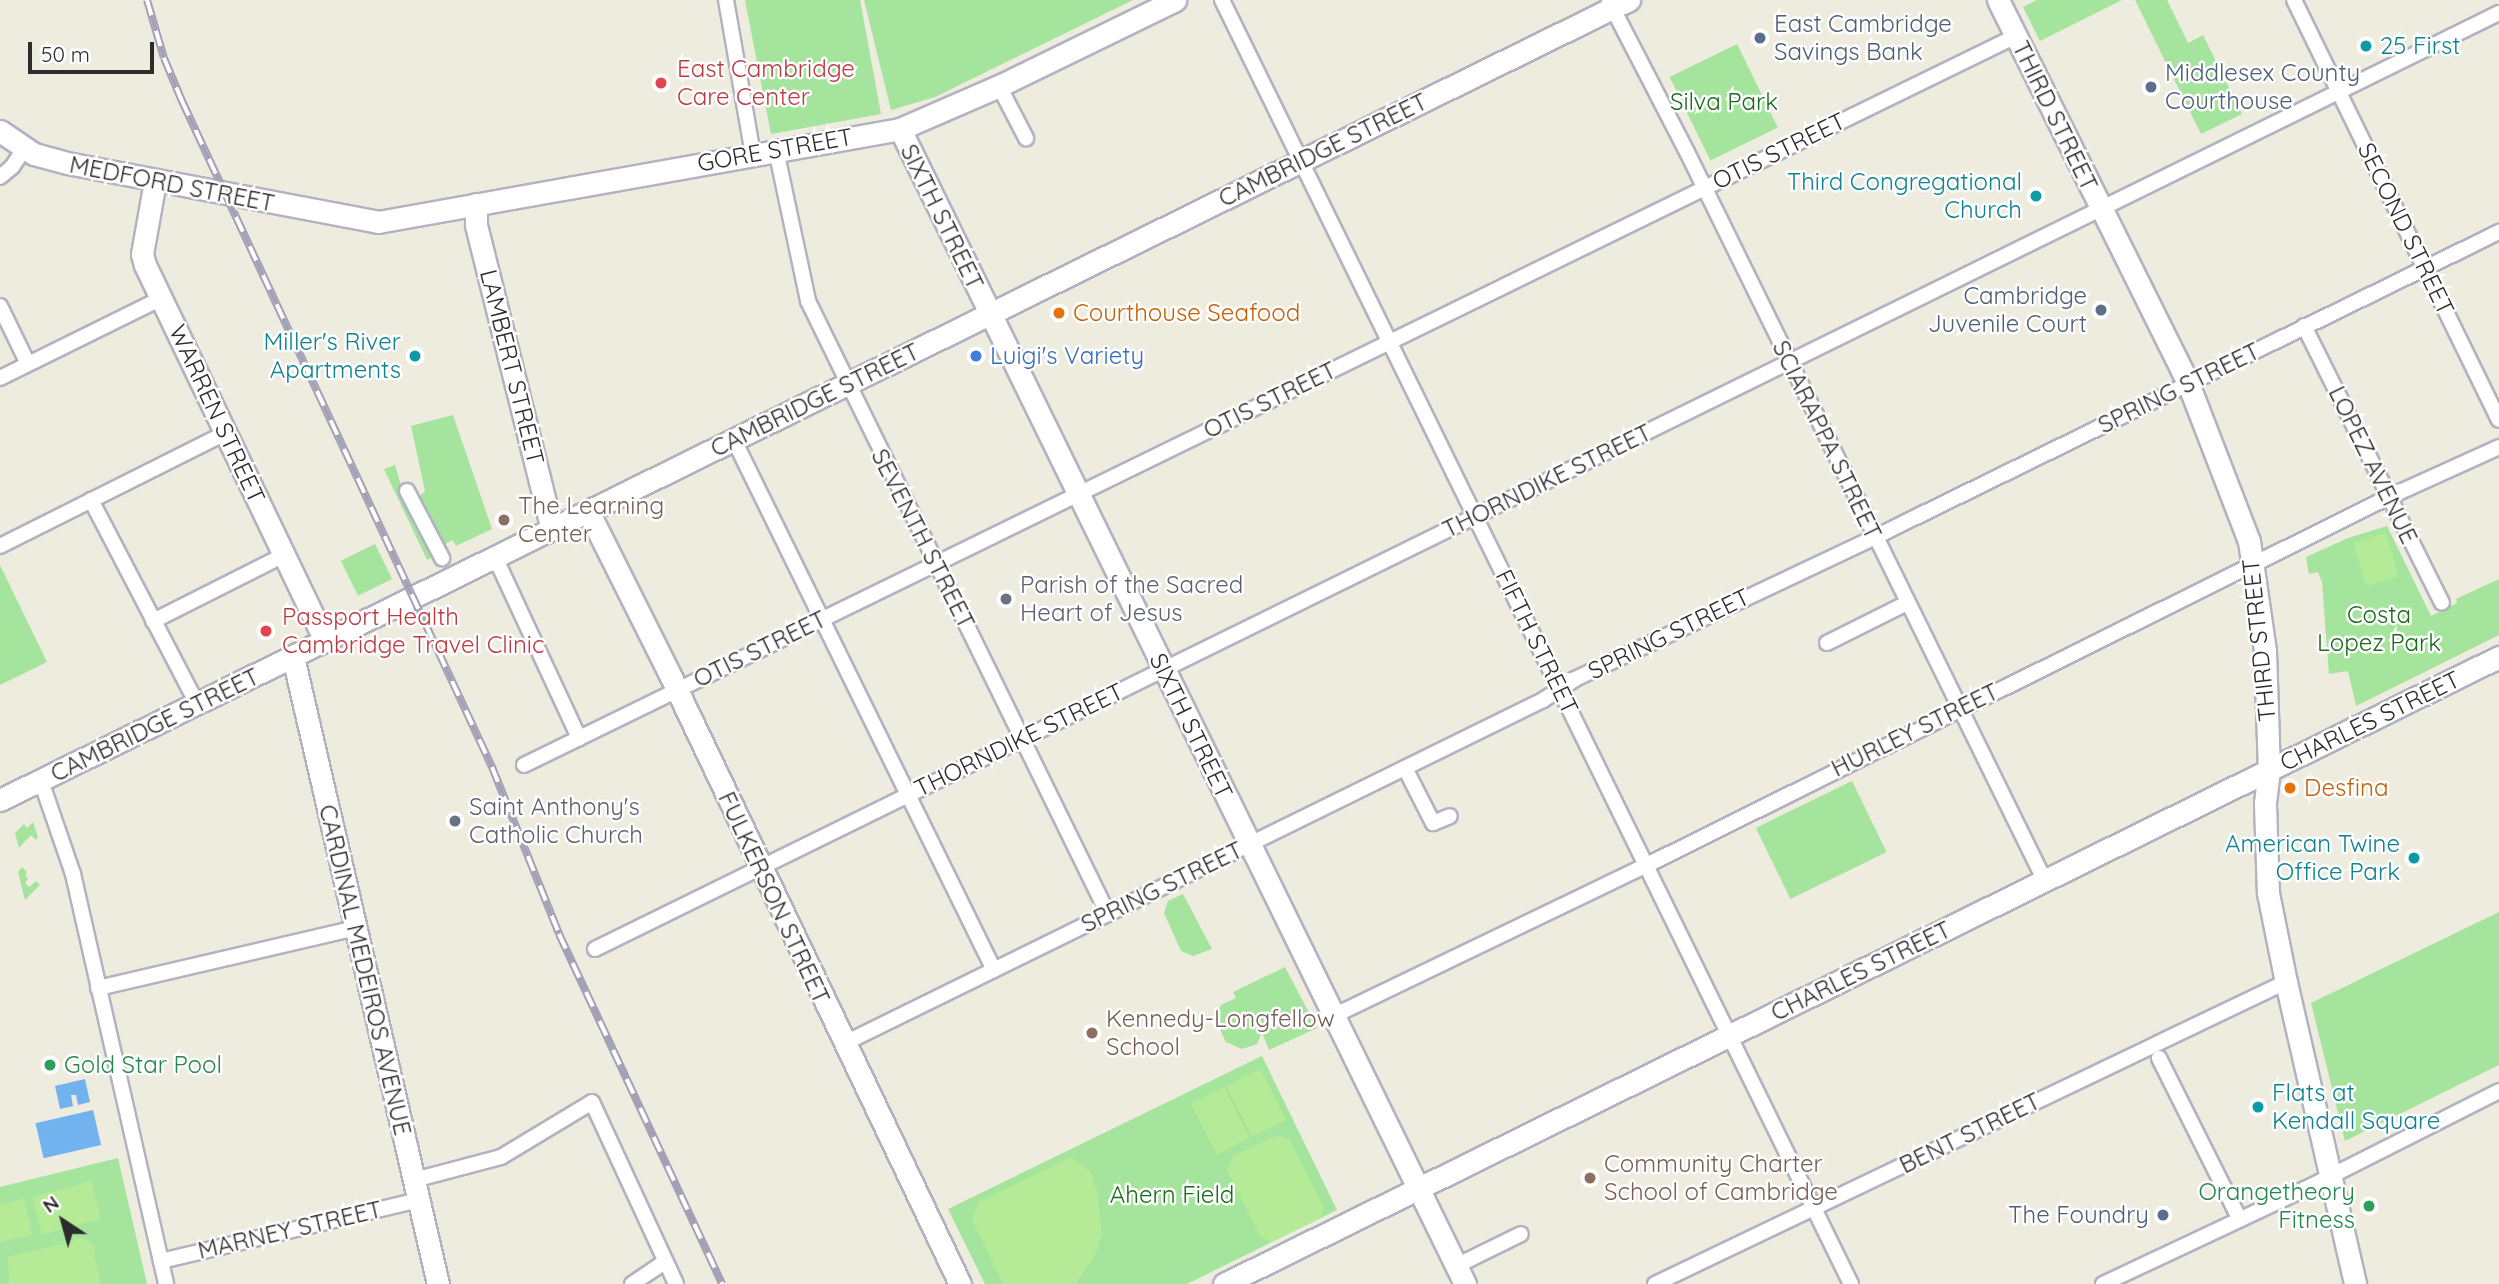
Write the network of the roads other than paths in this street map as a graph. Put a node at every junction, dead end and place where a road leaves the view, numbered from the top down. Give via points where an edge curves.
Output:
1 (726, 0) edge
2 (1175, 0) edge
3 (1222, 0) edge
4 (1998, 0) edge
5 (2294, 0) edge
6 (1616, 3) edge
7 (2499, 13) edge
8 (2016, 36) junction
9 (999, 86) junction
10 (2339, 91) junction
11 (900, 129) junction
12 (0, 131) edge
13 (1026, 138) dead end
14 (24, 149) junction
15 (776, 150) junction
16 (753, 154) junction
17 (1301, 161) junction
18 (0, 177) edge
19 (155, 181) junction
20 (1702, 188) junction
21 (476, 204) junction
22 (2101, 209) junction
23 (351, 217) joint
24 (2499, 232) edge
25 (2423, 268) junction
26 (162, 298) junction
27 (0, 306) edge
28 (989, 314) junction
29 (2304, 326) junction
30 (1389, 342) junction
31 (1789, 362) junction
32 (28, 364) junction
33 (0, 378) edge
34 (2188, 383) junction
35 (847, 384) junction
36 (2499, 420) edge
37 (226, 433) junction
38 (734, 440) junction
39 (2499, 447) edge
40 (407, 491) dead end
41 (1077, 496) junction
42 (2389, 497) junction
43 (91, 500) junction
44 (588, 511) junction
45 (1475, 516) junction
46 (552, 529) junction
47 (1875, 537) junction
48 (0, 546) edge
49 (284, 555) junction
50 (495, 557) junction
51 (442, 558) dead end
52 (936, 564) junction
53 (2252, 566) junction
54 (1907, 603) junction
55 (2442, 603) dead end
56 (822, 619) junction
57 (153, 621) junction
58 (325, 640) junction
59 (1827, 643) dead end
60 (293, 657) junction
61 (2499, 657) edge
62 (1163, 669) junction
63 (1559, 687) junction
64 (677, 690) junction
65 (197, 704) junction
66 (1960, 707) junction
67 (579, 738) junction
68 (1022, 738) junction
69 (524, 765) dead end
70 (1405, 768) junction
71 (2270, 770) junction
72 (41, 781) junction
73 (908, 796) junction
74 (0, 800) edge
75 (1450, 816) dead end
76 (1249, 845) junction
77 (1647, 865) junction
78 (760, 866) junction
79 (2045, 881) junction
80 (1108, 914) junction
81 (356, 928) junction
82 (595, 949) dead end
83 (994, 970) junction
84 (2286, 982) junction
85 (99, 988) junction
86 (1333, 1016) junction
87 (1730, 1035) junction
88 (843, 1044) junction
89 (2159, 1058) dead end
90 (2499, 1091) edge
91 (2330, 1174) junction
92 (1418, 1189) junction
93 (416, 1190) junction
94 (1815, 1208) junction
95 (2236, 1212) dead end
96 (1521, 1234) dead end
97 (161, 1261) junction
98 (666, 1262) junction
99 (1460, 1275) edge
100 (166, 1284) edge
101 (438, 1284) edge
102 (632, 1284) edge
103 (676, 1284) edge
104 (960, 1284) edge
105 (1224, 1284) edge
106 (1655, 1284) edge
107 (1851, 1284) edge
108 (2103, 1284) edge
109 (2356, 1284) edge

1 - 16 street
2 - 9 main road, GORE STREET
3 - 17 street, FIFTH STREET
4 - 8 main road, THIRD STREET
5 - 10 street, SECOND STREET
6 - 17 main road, CAMBRIDGE STREET
6 - 20 street, SCIARAPPA STREET
7 - 10 street, THORNDIKE STREET
8 - 20 street, OTIS STREET
8 - 22 main road, THIRD STREET
9 - 11 main road, GORE STREET
9 - 13 street
10 - 22 street, THORNDIKE STREET
10 - 25 street, SECOND STREET
11 - 15 main road, GORE STREET
11 - 28 main road, SIXTH STREET
12 - 14 main road, MEDFORD STREET
14 - 18 street
14 - 19 main road, MEDFORD STREET
15 - 16 main road, GORE STREET
15 - 35 street, SEVENTH STREET via 808,301
16 - 21 main road, GORE STREET
17 - 28 main road, CAMBRIDGE STREET
17 - 30 street, FIFTH STREET
19 - 23 main road, MEDFORD STREET
19 - 26 main road, WARREN STREET via 142,254
20 - 30 street, OTIS STREET
20 - 31 street, SCIARAPPA STREET
21 - 23 main road, GORE STREET via 378,222
21 - 46 main road, LAMBERT STREET via 476,225
22 - 31 street, THORNDIKE STREET
22 - 34 main road, THIRD STREET
24 - 25 street, SPRING STREET
25 - 29 street, SPRING STREET
25 - 36 street, SECOND STREET
26 - 32 street
26 - 37 main road, WARREN STREET
27 - 32 street
28 - 35 main road, CAMBRIDGE STREET
28 - 41 main road, SIXTH STREET
29 - 34 street, SPRING STREET
29 - 42 street, LOPEZ AVENUE
30 - 41 street, OTIS STREET
30 - 45 street, FIFTH STREET
31 - 45 street, THORNDIKE STREET
31 - 47 street, SCIARAPPA STREET
32 - 33 street
34 - 47 street, SPRING STREET
34 - 53 main road, THIRD STREET via 2249,541
35 - 38 main road, CAMBRIDGE STREET
35 - 52 street, SEVENTH STREET
37 - 43 street
37 - 49 main road, WARREN STREET
38 - 44 main road, CAMBRIDGE STREET
38 - 56 street
39 - 42 street, HURLEY STREET
40 - 51 street
41 - 52 street, OTIS STREET
41 - 62 main road, SIXTH STREET
42 - 53 street, HURLEY STREET
42 - 55 street, LOPEZ AVENUE
43 - 48 street
43 - 57 street
44 - 46 main road, CAMBRIDGE STREET
44 - 64 main road, FULKERSON STREET
45 - 62 street, THORNDIKE STREET
45 - 63 street, FIFTH STREET
46 - 50 main road, CAMBRIDGE STREET
47 - 54 street, SCIARAPPA STREET
47 - 63 street, SPRING STREET
49 - 57 street
49 - 58 main road, WARREN STREET
50 - 58 main road, CAMBRIDGE STREET
50 - 67 street
52 - 56 street, OTIS STREET
52 - 68 street, SEVENTH STREET
53 - 66 street, HURLEY STREET
53 - 71 main road, THIRD STREET via 2265,651
54 - 59 street
54 - 66 street, SCIARAPPA STREET
56 - 64 street, OTIS STREET
56 - 73 street
57 - 65 street
58 - 60 main road, CAMBRIDGE STREET
60 - 65 main road, CAMBRIDGE STREET
60 - 81 main road, CARDINAL MEDEIROS AVENUE
61 - 71 main road, CHARLES STREET
62 - 68 street, THORNDIKE STREET
62 - 76 main road, SIXTH STREET
63 - 70 street, SPRING STREET via 1543,700
63 - 77 street, FIFTH STREET
64 - 67 street, OTIS STREET
64 - 78 main road, FULKERSON STREET
65 - 72 main road, CAMBRIDGE STREET
66 - 77 street, HURLEY STREET
66 - 79 street, SCIARAPPA STREET
67 - 69 street, OTIS STREET
68 - 73 street, THORNDIKE STREET
68 - 80 street, SEVENTH STREET
70 - 75 street via 1433,823
70 - 76 street, SPRING STREET
71 - 79 main road, CHARLES STREET
71 - 84 main road, THIRD STREET via 2265,804 2266,863
72 - 74 main road, CAMBRIDGE STREET
72 - 85 street via 73,874
73 - 78 street, THORNDIKE STREET
73 - 83 street
76 - 80 street, SPRING STREET
76 - 86 main road, SIXTH STREET
77 - 86 street, HURLEY STREET
77 - 87 street, FIFTH STREET
78 - 82 street, THORNDIKE STREET
78 - 88 main road, FULKERSON STREET
79 - 87 main road, CHARLES STREET
80 - 83 street, SPRING STREET
81 - 85 street
81 - 93 main road, CARDINAL MEDEIROS AVENUE
83 - 88 street, SPRING STREET
84 - 91 main road, THIRD STREET
84 - 94 street, BENT STREET
85 - 97 street
86 - 92 main road, SIXTH STREET
87 - 92 main road, CHARLES STREET
87 - 94 street, FIFTH STREET
88 - 104 main road, FULKERSON STREET
89 - 95 street
90 - 91 street
91 - 108 street
91 - 109 main road, THIRD STREET
92 - 99 main road, SIXTH STREET
92 - 105 main road, CHARLES STREET
93 - 97 street, MARNEY STREET
93 - 98 street, MARNEY STREET via 501,1157 592,1102
93 - 101 main road, CARDINAL MEDEIROS AVENUE
94 - 106 street, BENT STREET
94 - 107 street, FIFTH STREET
96 - 99 street
97 - 100 street
98 - 102 street
98 - 103 street

